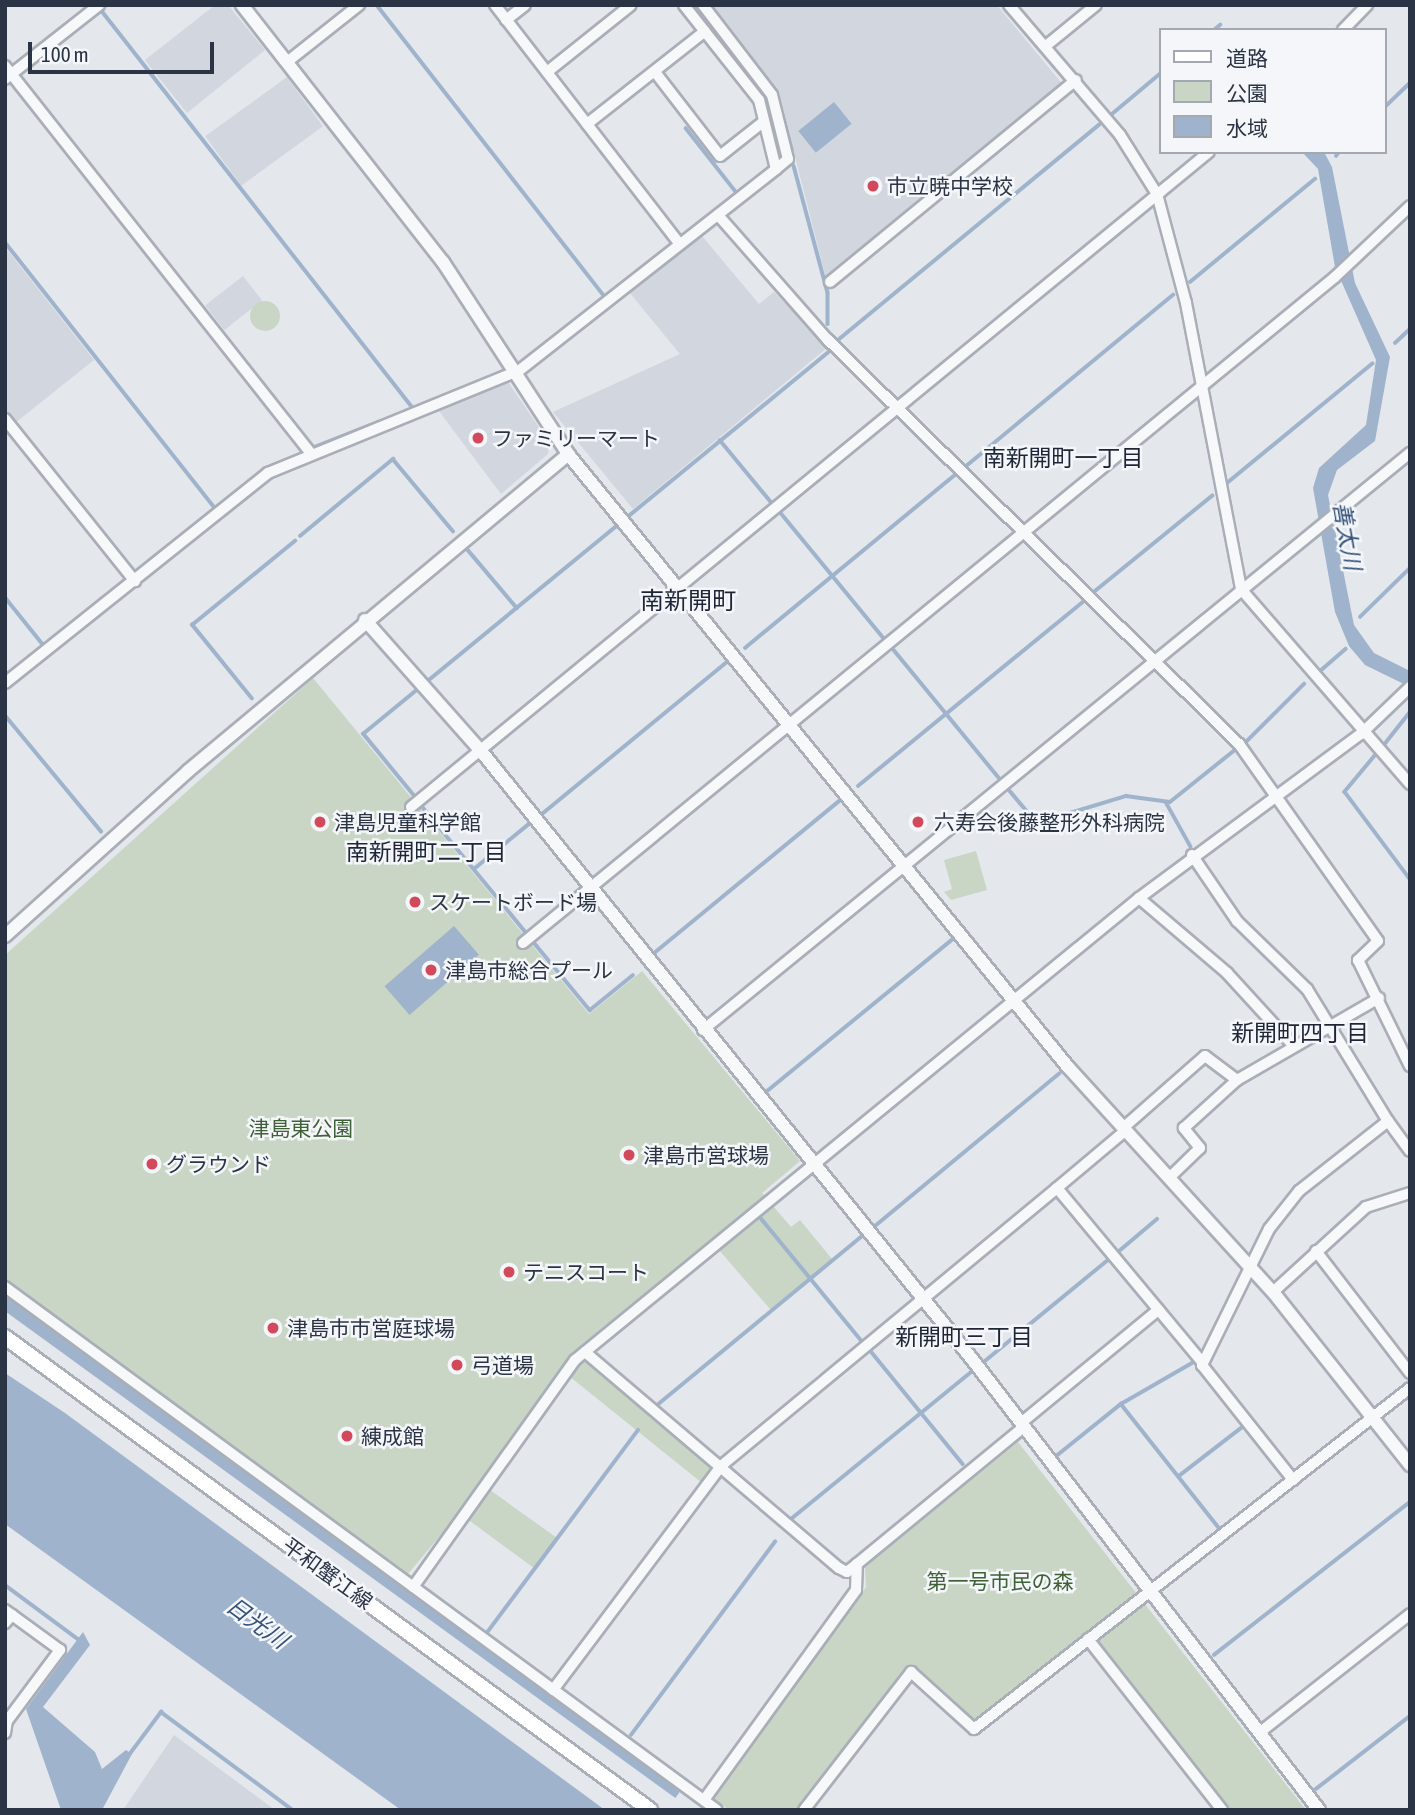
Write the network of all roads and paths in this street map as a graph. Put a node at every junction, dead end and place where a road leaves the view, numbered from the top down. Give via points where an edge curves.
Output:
1 (99, 5) edge
2 (242, 5) edge
3 (359, 5) edge
4 (495, 5) edge
5 (525, 5) edge
6 (631, 5) edge
7 (684, 5) edge
8 (702, 5) edge
9 (1009, 5) edge
10 (1096, 5) edge
11 (1367, 5) edge
12 (506, 20) junction
13 (1344, 28) edge
14 (705, 31) junction
15 (1047, 45) junction
16 (287, 62) junction
17 (547, 72) junction
18 (655, 72) junction
19 (7, 73) edge
20 (1076, 80) junction
21 (763, 122) junction
22 (587, 124) junction
23 (1207, 154) edge
24 (776, 169) junction
25 (1157, 194) junction
26 (1410, 206) edge
27 (718, 215) junction
28 (680, 244) junction
29 (830, 282) dead end
30 (515, 372) junction
31 (1202, 387) junction
32 (898, 408) junction
33 (5, 419) edge
34 (1410, 453) edge
35 (311, 454) junction
36 (568, 454) junction
37 (1025, 532) junction
38 (135, 581) junction
39 (679, 586) junction
40 (1241, 589) junction
41 (365, 620) junction
42 (1154, 661) junction
43 (5, 683) edge
44 (1409, 688) edge
45 (790, 723) junction
46 (1361, 734) junction
47 (481, 751) junction
48 (1410, 784) edge
49 (1277, 793) junction
50 (411, 807) dead end
51 (1192, 855) junction
52 (907, 863) junction
53 (590, 888) junction
54 (1139, 898) junction
55 (5, 936) edge
56 (523, 943) dead end
57 (1016, 998) junction
58 (1380, 998) junction
59 (1325, 1024) junction
60 (704, 1030) junction
61 (1293, 1045) junction
62 (1410, 1066) edge
63 (1237, 1080) junction
64 (1388, 1121) junction
65 (1124, 1129) junction
66 (1410, 1151) edge
67 (814, 1164) junction
68 (1169, 1178) junction
69 (1057, 1188) junction
70 (1410, 1193) edge
71 (1316, 1251) junction
72 (1250, 1265) junction
73 (5, 1287) edge
74 (1273, 1292) junction
75 (923, 1299) junction
76 (1158, 1310) junction
77 (5, 1337) edge
78 (585, 1352) junction
79 (1203, 1363) junction
80 (1410, 1373) edge
81 (1410, 1388) edge
82 (1373, 1417) junction
83 (1023, 1425) junction
84 (1410, 1465) edge
85 (721, 1466) junction
86 (1293, 1480) junction
87 (858, 1564) junction
88 (413, 1587) junction
89 (1152, 1590) junction
90 (1410, 1614) edge
91 (7, 1616) edge
92 (1088, 1639) junction
93 (553, 1690) junction
94 (6, 1725) edge
95 (1259, 1733) junction
96 (704, 1800) junction
97 (650, 1810) edge
98 (718, 1810) edge
99 (804, 1810) edge
100 (1222, 1810) edge
101 (1319, 1810) edge

1 - 19 street
2 - 16 street
3 - 16 street
4 - 12 street
5 - 12 street
6 - 17 street
7 - 14 street
8 - 24 street via 772,95 788,159
9 - 15 street
10 - 15 street
11 - 13 street
12 - 17 street
14 - 18 street
14 - 21 street via 759,100
15 - 20 street
16 - 30 street via 443,262
17 - 22 street
18 - 21 street via 720,156
18 - 22 street
19 - 35 street
20 - 25 street
20 - 29 street
21 - 24 street
22 - 28 street
23 - 25 street
24 - 27 street
25 - 31 street
25 - 32 street
26 - 31 street via 1353,261
27 - 28 street
27 - 32 street via 788,298
28 - 30 street
30 - 35 street
30 - 36 street
31 - 37 street
31 - 40 street
32 - 37 street
32 - 39 street
33 - 38 street
34 - 40 street via 1338,517
35 - 38 street via 253,482
36 - 39 street
36 - 41 street
37 - 42 street
37 - 45 street
38 - 43 street
39 - 45 street
39 - 47 street
40 - 42 street
40 - 46 street
41 - 47 street
41 - 55 street
42 - 49 street via 1224,727
42 - 52 street
44 - 46 street
45 - 52 street
45 - 53 street
46 - 48 street
46 - 49 street
47 - 50 street
47 - 53 street
49 - 51 street
49 - 58 street via 1378,941 1358,960
51 - 54 street
51 - 59 street via 1237,921 1307,989
52 - 57 street
52 - 60 street
53 - 56 street
53 - 60 street
54 - 57 street
54 - 61 street via 1227,973
57 - 65 street
57 - 67 street
58 - 59 street
58 - 62 street
59 - 61 street
59 - 64 street
60 - 67 street
61 - 63 street
63 - 65 street via 1205,1056
63 - 68 street via 1184,1128 1200,1148
64 - 66 street
64 - 72 street via 1299,1191
65 - 68 street
65 - 69 street
67 - 75 street
67 - 78 street
68 - 72 street
69 - 75 street
69 - 76 street
70 - 71 street via 1366,1207
71 - 74 street
71 - 80 street
72 - 74 street
72 - 79 street
73 - 88 street
74 - 82 street
75 - 83 street
75 - 85 street
76 - 79 street
76 - 83 street
77 - 97 main road, 平和蟹江線
78 - 85 street
78 - 88 street
79 - 86 street
81 - 82 street
82 - 84 street
82 - 86 street
83 - 87 street
83 - 89 street
85 - 87 street via 839,1568 847,1572
85 - 93 street
86 - 89 street
87 - 96 street via 856,1590
88 - 93 street
89 - 92 street
89 - 95 street
90 - 95 street
91 - 94 street via 60,1650
92 - 99 street via 974,1729 911,1672
92 - 100 street
93 - 96 street
95 - 101 street
96 - 98 street

